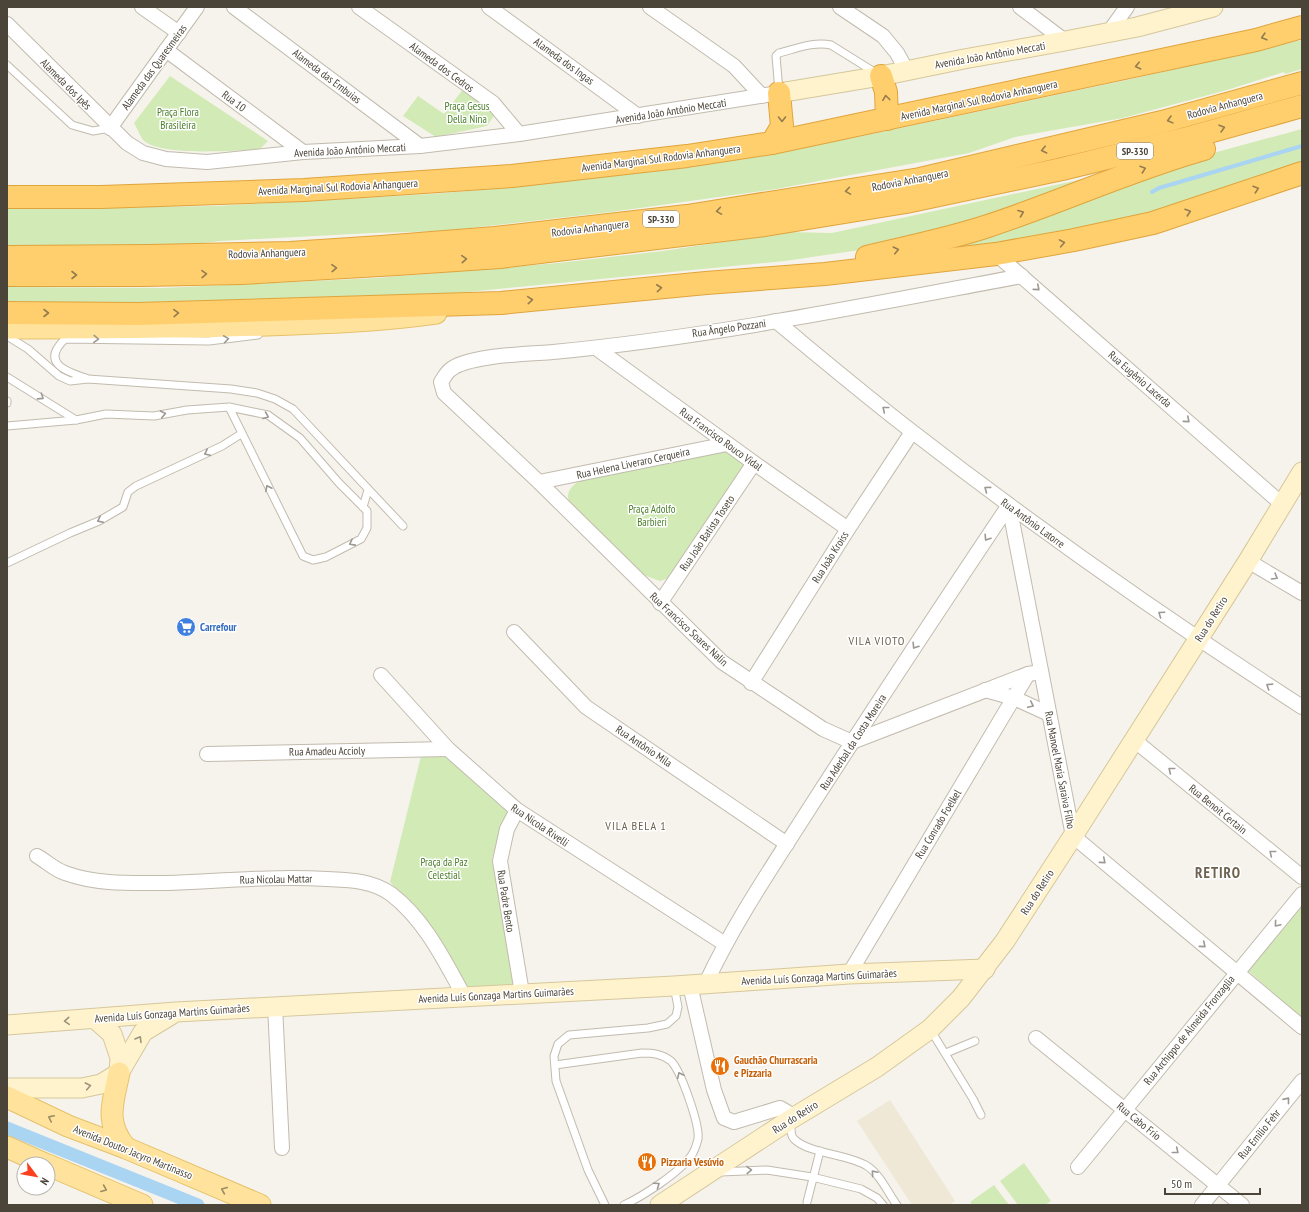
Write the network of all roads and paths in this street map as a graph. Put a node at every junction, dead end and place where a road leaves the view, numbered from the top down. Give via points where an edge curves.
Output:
1 (142, 7) edge
2 (197, 7) edge
3 (234, 7) edge
4 (359, 7) edge
5 (490, 7) edge
6 (650, 7) edge
7 (840, 7) edge
8 (1020, 7) edge
9 (1127, 7) edge
10 (1213, 7) edge
11 (7, 24) edge
12 (1302, 26) edge
13 (1109, 32) junction
14 (179, 33) junction
15 (1065, 41) junction
16 (166, 50) junction
17 (7, 65) edge
18 (906, 71) junction
19 (881, 76) junction
20 (1302, 83) edge
21 (770, 95) junction
22 (1302, 106) edge
23 (638, 116) junction
24 (887, 119) junction
25 (1302, 121) edge
26 (110, 128) junction
27 (519, 134) junction
28 (126, 143) joint
29 (772, 143) junction
30 (420, 146) junction
31 (302, 152) junction
32 (1302, 173) edge
33 (7, 197) edge
34 (996, 254) junction
35 (7, 257) edge
36 (7, 275) edge
37 (1022, 276) junction
38 (706, 283) junction
39 (502, 303) junction
40 (7, 313) edge
41 (776, 321) junction
42 (305, 324) junction
43 (7, 328) edge
44 (7, 336) edge
45 (596, 348) junction
46 (7, 377) edge
47 (88, 379) junction
48 (441, 382) joint
49 (229, 407) junction
50 (76, 420) junction
51 (7, 426) edge
52 (912, 432) junction
53 (241, 434) junction
54 (727, 444) junction
55 (754, 463) junction
56 (1302, 472) edge
57 (539, 482) junction
58 (368, 490) junction
59 (1008, 505) junction
60 (1283, 505) junction
61 (363, 507) junction
62 (403, 526) dead end
63 (848, 529) junction
64 (1248, 561) junction
65 (7, 563) edge
66 (1302, 593) edge
67 (660, 603) junction
68 (514, 632) dead end
69 (1198, 640) junction
70 (1034, 673) junction
71 (381, 675) dead end
72 (750, 682) junction
73 (985, 690) junction
74 (1014, 698) junction
75 (1302, 707) edge
76 (1049, 714) junction
77 (1134, 740) junction
78 (852, 742) junction
79 (448, 749) junction
80 (207, 754) dead end
81 (517, 810) junction
82 (1073, 836) junction
83 (787, 844) junction
84 (37, 856) dead end
85 (1302, 877) edge
86 (1302, 894) edge
87 (724, 944) junction
88 (985, 969) junction
89 (1236, 973) junction
90 (848, 974) junction
91 (690, 985) junction
92 (522, 993) junction
93 (464, 996) junction
94 (275, 1006) junction
95 (176, 1012) junction
96 (95, 1019) junction
97 (7, 1025) edge
98 (1302, 1027) edge
99 (930, 1029) junction
100 (1036, 1038) dead end
101 (974, 1041) dead end
102 (946, 1053) junction
103 (554, 1065) junction
104 (119, 1073) junction
105 (1302, 1081) edge
106 (7, 1088) edge
107 (7, 1097) edge
108 (1124, 1109) junction
109 (981, 1115) dead end
110 (791, 1119) junction
111 (7, 1147) edge
112 (126, 1148) junction
113 (282, 1148) dead end
114 (820, 1151) junction
115 (27, 1156) edge
116 (1078, 1166) dead end
117 (58, 1172) edge
118 (710, 1173) junction
119 (812, 1177) junction
120 (1218, 1185) junction
121 (807, 1202) dead end
122 (142, 1205) edge
123 (260, 1205) edge
124 (605, 1205) edge
125 (624, 1205) edge
126 (660, 1205) edge
127 (883, 1205) edge
128 (897, 1205) edge
129 (1202, 1205) edge
130 (1242, 1205) edge

1 - 14 street
2 - 14 street, Alameda das Quaresmeiras
3 - 30 street, Alameda das Embuias
4 - 27 street, Alameda dos Cedros via 493,103
5 - 23 street, Alameda dos Ingas
6 - 21 street via 734,66
7 - 18 street via 883,36 897,53
8 - 15 street
9 - 13 street
10 - 13 main road, Avenida João Antônio Meccati
11 - 26 street, Alameda dos Ipês
12 -> 24 highway, Avenida Marginal Sul Rodovia Anhanguera via 1256,40
13 - 15 main road, Avenida João Antônio Meccati
14 - 16 street, Alameda das Quaresmeiras
15 - 18 main road, Avenida João Antônio Meccati
16 - 26 street, Alameda das Quaresmeiras
16 - 31 street, Rua 10
17 - 26 lane via 72,125 93,131
18 - 19 main road, Avenida João Antônio Meccati
19 - 21 main road, Avenida João Antônio Meccati
19 - 21 lane via 831,45 806,46 776,56
24 -> 19 highway via 886,92
20 -> 35 highway, Rodovia Anhanguera / SP-330 via 1162,122 920,179 687,216 495,238 351,249 149,256
21 - 23 street, Avenida João Antônio Meccati
21 -> 29 highway via 782,126
36 -> 22 highway, Rodovia Anhanguera / SP-330 via 241,273 397,264 500,257 765,225 922,199 1062,169
23 - 27 street, Avenida João Antônio Meccati
24 - 29 highway, Avenida Marginal Sul Rodovia Anhanguera
38 -> 25 highway via 850,261 946,238 989,226 1180,156
26 - 28 street, Alameda dos Ipês
27 - 30 street, Avenida João Antônio Meccati
28 - 31 street, Avenida João Antônio Meccati via 143,153 166,159 200,161
29 - 33 highway, Avenida Marginal Sul Rodovia Anhanguera via 687,156 512,176 312,190 101,197
30 - 31 street, Avenida João Antônio Meccati
34 -> 32 highway via 1153,223
34 - 37 street, Rua Eugênio Lacerda
34 - 38 highway via 825,274
37 - 41 street, Rua Ângelo Pozzani
37 -> 60 street, Rua Eugênio Lacerda
39 -> 38 highway
40 -> 39 highway via 138,314
39 - 42 main road via 393,319
41 - 45 street, Rua Ângelo Pozzani
52 -> 41 street, Rua Antônio Latorre
42 - 43 main road
47 -> 42 lane via 62,369 56,362 55,353 65,339 209,342
44 - 47 lane via 28,349 59,376 70,381
45 - 48 street, Rua Ângelo Pozzani via 496,357 460,364 449,370
45 - 54 street, Rua Francisco Rouco Vidal
46 -> 50 lane
47 - 58 lane via 231,389 258,393 275,399 293,409
48 - 57 street, Rua Francisco Soares Nalin via 444,393
50 -> 49 lane via 106,414 154,416 187,410
49 - 53 lane
49 -> 61 lane via 268,415 300,438 339,484
50 - 51 lane
59 -> 52 street, Rua Antônio Latorre
52 - 63 street, Rua João Kroiss
61 -> 53 lane via 366,511 367,528 361,538 326,557 313,560 303,556
53 -> 65 lane via 222,446 136,486 128,492 123,507 99,521 70,532
54 - 55 street, Rua Francisco Rouco Vidal
54 - 57 street, Rua Helena Liveraro Cerqueira
55 - 63 street, Rua Francisco Rouco Vidal
55 - 67 street, Rua João Batista Toseto
56 - 60 main road, Rua do Retiro
57 - 67 street, Rua Francisco Soares Nalin
58 - 61 lane
58 - 62 lane
69 -> 59 street, Rua Antônio Latorre
59 - 70 street, Rua Manoel Maria Saraiva Filho
59 -> 78 street, Rua Aderbal da Costa Moreira
60 - 64 main road, Rua do Retiro
63 - 72 street, Rua João Kroiss
64 -> 66 street
64 - 69 main road, Rua do Retiro
67 - 72 street, Rua Francisco Soares Nalin via 722,662
68 - 83 street, Rua Antônio Mila via 586,707
75 -> 69 street, Rua Antônio Latorre
69 - 77 main road, Rua do Retiro
70 - 73 street
70 - 74 street, Rua Conrado Foelkel
70 - 76 street, Rua Manoel Maria Saraiva Filho
71 - 79 street, Rua Nicola Rivelli
72 - 78 street, Rua Francisco Soares Nalin via 823,729
73 - 74 street
73 - 78 street
74 -> 76 street
74 - 90 street, Rua Conrado Foelkel
76 - 82 street, Rua Manoel Maria Saraiva Filho
77 - 82 main road, Rua do Retiro
85 -> 77 street, Rua Benoit Certain
78 - 83 street, Rua Aderbal da Costa Moreira
79 - 80 street, Rua Amadeu Accioly
79 - 81 street, Rua Nicola Rivelli
81 - 87 street, Rua Nicola Rivelli
81 - 92 street, Rua Padre Bento via 507,829 500,861
82 - 88 main road, Rua do Retiro
82 -> 89 street, Rua Manoel Maria Saraiva Filho
83 - 87 street, Rua Aderbal da Costa Moreira
84 - 93 street, Rua Nicolau Mattar via 64,873 86,880 118,884 289,877 363,881 389,893 408,908 437,947
86 -> 89 street, Rua Archippo de Almeida Fronzaglia
87 - 91 street, Rua Aderbal da Costa Moreira
88 - 90 main road, Avenida Luís Gonzaga Martins Guimarães
88 - 99 main road, Rua do Retiro via 962,998
89 - 98 street, Rua Manoel Maria Saraiva Filho
89 - 108 street, Rua Archippo de Almeida Fronzaglia
90 - 91 main road, Avenida Luís Gonzaga Martins Guimarães
91 - 92 main road, Avenida Luís Gonzaga Martins Guimarães
91 - 103 lane via 676,1016 667,1024 570,1035 558,1044
91 - 110 street via 712,1083 724,1118 734,1122 780,1108 787,1112
92 - 93 main road, Avenida Luís Gonzaga Martins Guimarães
93 - 94 main road, Avenida Luís Gonzaga Martins Guimarães
94 - 95 main road, Avenida Luís Gonzaga Martins Guimarães
94 - 113 street
95 - 96 main road, Avenida Luís Gonzaga Martins Guimarães
104 -> 95 main road via 143,1032
96 -> 97 main road, Avenida Luís Gonzaga Martins Guimarães
96 - 104 main road via 112,1034 120,1058
99 - 102 lane
99 - 110 main road, Rua do Retiro via 877,1067
100 - 108 street, Rua Cabo Frio
101 - 102 lane
102 - 109 lane
103 - 124 lane via 556,1081 574,1132
125 -> 103 lane via 668,1177 692,1156 698,1138 679,1072 670,1061 656,1053
106 -> 104 main road via 82,1088 101,1084
104 - 112 main road via 111,1119 119,1139
120 -> 105 street, Rua Emílio Fehr
112 -> 107 main road, Avenida Doutor Jacyro Martinasso via 68,1126
108 - 116 street, Rua Archippo de Almeida Fronzaglia
108 -> 120 street, Rua Cabo Frio
110 - 114 lane via 791,1135 795,1140
110 - 118 main road, Rua do Retiro
111 - 115 main road
123 -> 112 main road, Avenida Doutor Jacyro Martinasso
114 - 119 lane
128 -> 114 lane via 869,1167
117 -> 122 main road
118 -> 119 lane via 767,1170
118 - 126 main road, Rua do Retiro
119 - 121 lane
119 - 127 lane via 861,1189 877,1198
120 - 129 street, Rua Emílio Fehr
120 - 130 street, Rua Cabo Frio

